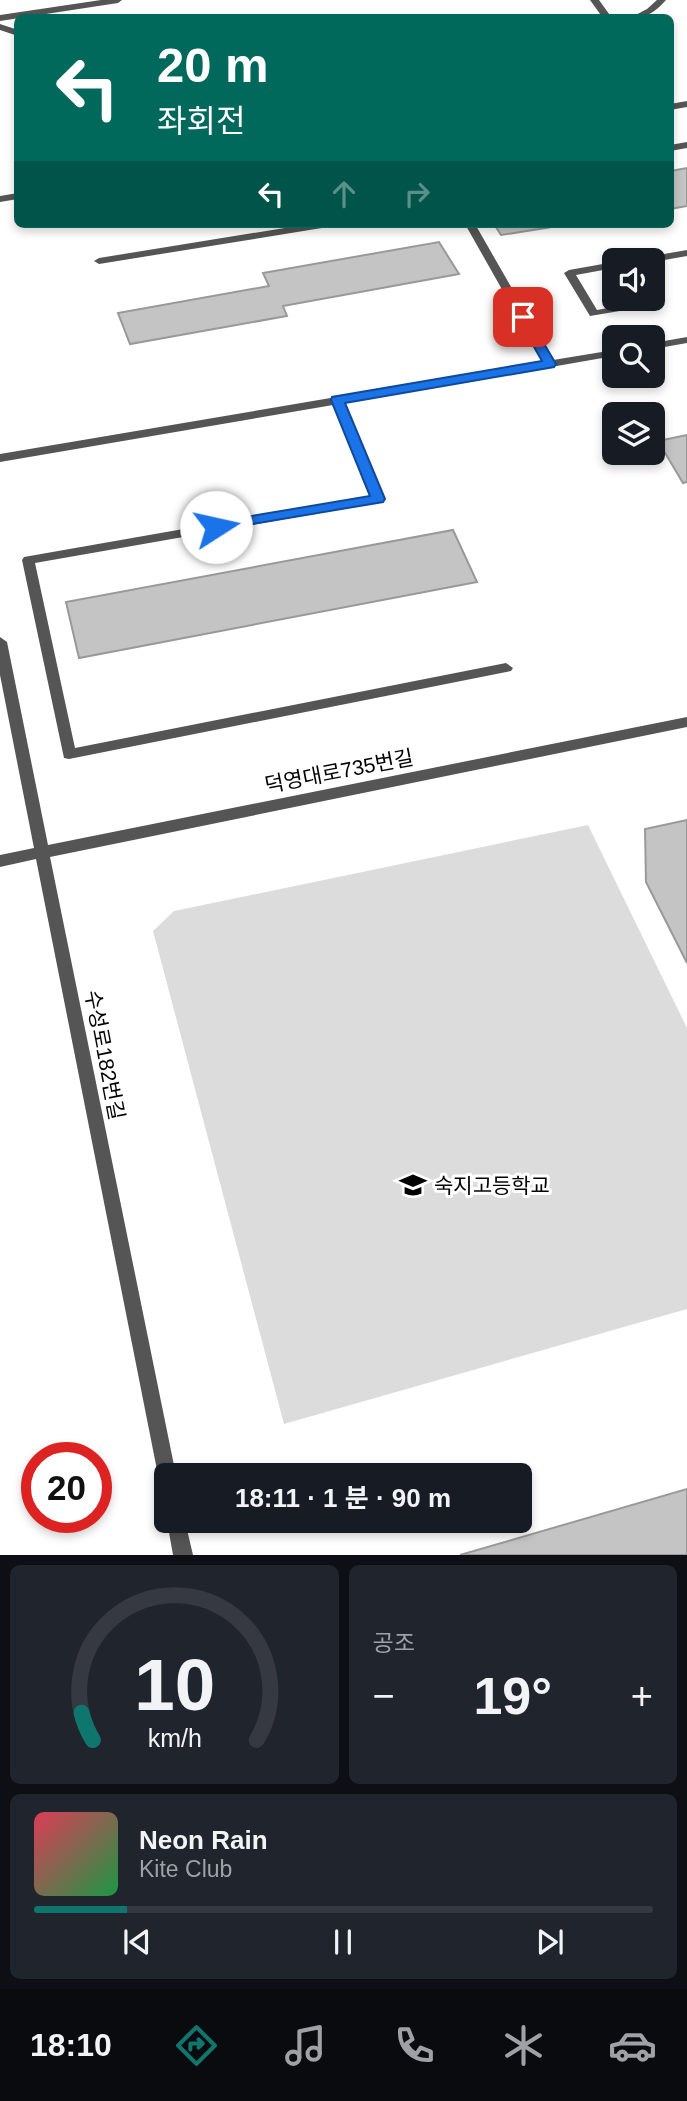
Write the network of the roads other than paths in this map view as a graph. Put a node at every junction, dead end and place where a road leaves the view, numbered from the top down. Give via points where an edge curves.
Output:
1 (118, 0) edge
2 (594, 0) edge
3 (662, 0) edge
4 (26, 14) edge
5 (605, 14) edge
6 (643, 14) edge
7 (303, 228) edge
8 (472, 228) edge
9 (687, 253) edge
10 (665, 257) edge
11 (99, 261) dead end
12 (602, 267) edge
13 (610, 311) edge
14 (687, 340) edge
15 (665, 344) edge
16 (602, 355) edge
17 (550, 364) junction
18 (337, 400) junction
19 (0, 458) edge
20 (0, 642) edge
21 (506, 668) dead end
22 (687, 722) edge
23 (41, 853) junction
24 (0, 861) edge
25 (165, 1463) edge
26 (178, 1533) edge
27 (183, 1555) edge

1 - 4 street
2 - 5 street
3 - 6 street
7 - 11 street
8 - 17 street
9 - 10 street
12 - 13 street via 569,273 594,314
14 - 15 street
16 - 17 street
17 - 18 street
18 - 19 street
18 - 21 street via 378,499 28,560 69,754
20 - 23 street, 수성로182번길
22 - 23 street, 덕영대로735번길
23 - 24 street, 덕영대로735번길
23 - 25 street, 수성로182번길
26 - 27 street

